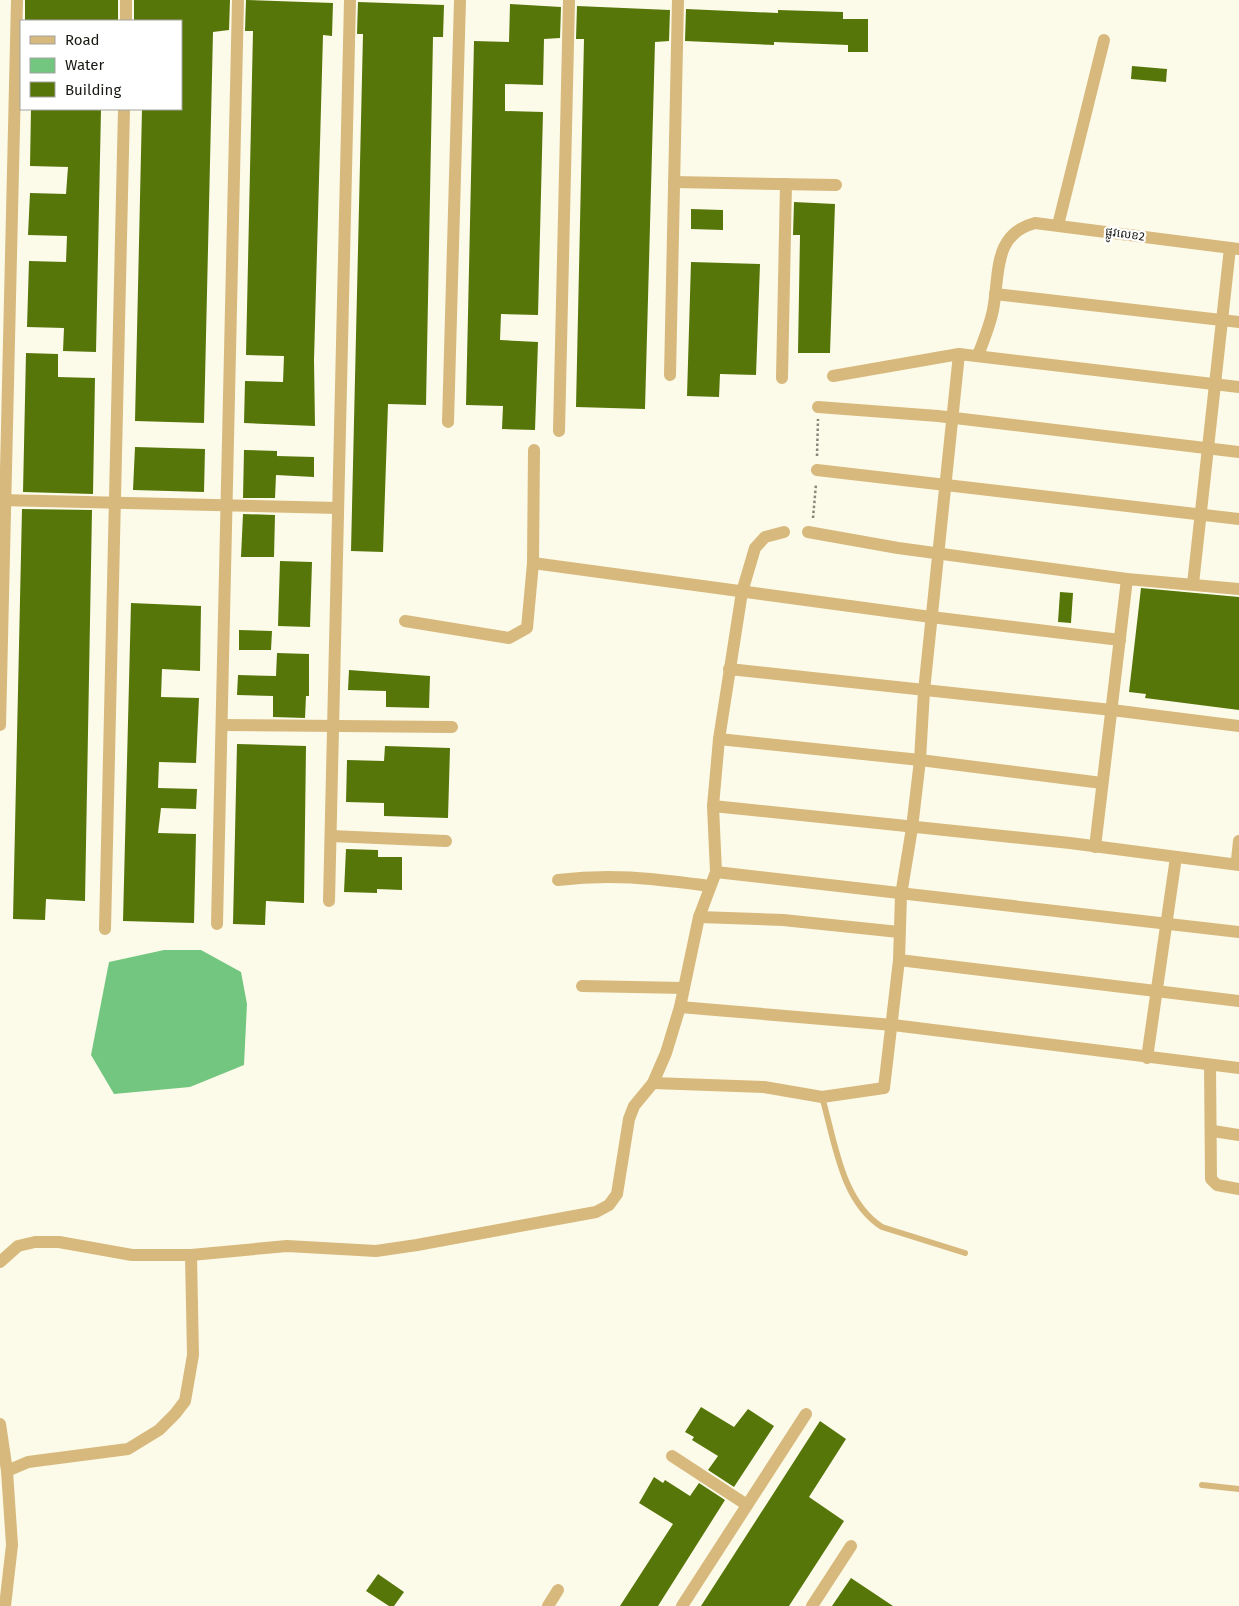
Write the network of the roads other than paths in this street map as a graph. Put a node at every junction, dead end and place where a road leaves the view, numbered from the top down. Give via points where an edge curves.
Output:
1 (17, 0) edge
2 (126, 0) edge
3 (238, 0) edge
4 (350, 0) edge
5 (460, 0) edge
6 (569, 0) edge
7 (678, 0) edge
8 (126, 20) edge
9 (1104, 40) dead end
10 (124, 110) edge
11 (674, 182) junction
12 (786, 184) junction
13 (836, 185) dead end
14 (1058, 226) junction
15 (1234, 248) edge
16 (995, 294) junction
17 (1222, 320) junction
18 (1239, 322) edge
19 (959, 354) junction
20 (978, 355) junction
21 (670, 375) dead end
22 (833, 376) dead end
23 (782, 378) dead end
24 (1215, 384) junction
25 (1239, 387) edge
26 (818, 407) dead end
27 (954, 418) junction
28 (448, 422) dead end
29 (560, 430) dead end
30 (1208, 448) junction
31 (534, 450) dead end
32 (1239, 452) edge
33 (817, 470) dead end
34 (945, 485) junction
35 (3, 500) edge
36 (115, 502) junction
37 (227, 505) junction
38 (338, 508) junction
39 (1201, 515) junction
40 (1239, 519) edge
41 (784, 532) dead end
42 (808, 532) dead end
43 (939, 552) junction
44 (533, 563) junction
45 (1127, 579) junction
46 (1193, 584) junction
47 (1239, 589) edge
48 (742, 592) junction
49 (931, 617) junction
50 (404, 621) dead end
51 (1120, 640) junction
52 (729, 669) junction
53 (924, 691) junction
54 (1112, 710) junction
55 (0, 725) edge
56 (222, 725) junction
57 (333, 726) junction
58 (1239, 726) edge
59 (452, 727) dead end
60 (719, 739) junction
61 (920, 760) junction
62 (1102, 782) junction
63 (714, 806) junction
64 (912, 828) junction
65 (331, 836) junction
66 (446, 841) dead end
67 (1239, 841) edge
68 (1095, 847) junction
69 (1176, 856) junction
70 (1236, 864) edge
71 (716, 872) junction
72 (558, 880) dead end
73 (710, 886) junction
74 (901, 895) junction
75 (329, 901) dead end
76 (699, 916) junction
77 (217, 924) dead end
78 (1166, 924) junction
79 (106, 929) dead end
80 (899, 932) junction
81 (1239, 932) edge
82 (898, 960) junction
83 (582, 986) dead end
84 (684, 988) junction
85 (1157, 992) junction
86 (1239, 1001) edge
87 (680, 1007) junction
88 (892, 1025) junction
89 (1147, 1058) junction
90 (1210, 1065) junction
91 (1239, 1068) edge
92 (653, 1083) junction
93 (822, 1098) junction
94 (1213, 1132) junction
95 (1239, 1135) edge
96 (1239, 1189) edge
97 (965, 1253) dead end
98 (191, 1255) junction
99 (0, 1262) edge
100 (806, 1414) dead end
101 (0, 1424) edge
102 (672, 1456) dead end
103 (7, 1471) junction
104 (1202, 1484) dead end
105 (1239, 1489) edge
106 (747, 1506) junction
107 (851, 1546) dead end
108 (558, 1590) dead end
109 (5, 1606) edge
110 (548, 1606) edge
111 (682, 1606) edge
112 (812, 1606) edge

1 - 35 street
2 - 8 street
3 - 37 street
4 - 38 street
5 - 28 street
6 - 29 street
7 - 11 street
9 - 14 street
10 - 36 street
11 - 12 street
11 - 21 street
12 - 13 street
12 - 23 street
14 - 15 street, ផ្លូវលេខ2
14 - 16 street, ផ្លូវលេខ2 via 1035,223 1013,232 1001,254
15 - 17 street
16 - 17 street
16 - 20 street
17 - 18 street
17 - 24 street
19 - 20 street
19 - 22 street
19 - 27 street
20 - 24 street
24 - 25 street
24 - 30 street
26 - 27 street
27 - 30 street
27 - 34 street
30 - 32 street
30 - 39 street
31 - 44 street
33 - 34 street
34 - 39 street
34 - 43 street
35 - 36 street
35 - 55 street
36 - 37 street
36 - 79 street
37 - 38 street
37 - 56 street
38 - 57 street
39 - 40 street
39 - 46 street
41 - 48 street via 765,537 755,548
42 - 43 street
43 - 45 street
43 - 49 street
44 - 48 street
44 - 50 street via 528,628 521,633 509,638
45 - 46 street
45 - 51 street
46 - 47 street
48 - 49 street
48 - 52 street
49 - 51 street
49 - 53 street
51 - 54 street
52 - 53 street
52 - 60 street
53 - 54 street
53 - 61 street
54 - 58 street
54 - 62 street
56 - 57 street
56 - 77 street
57 - 59 street
57 - 65 street
60 - 61 street
60 - 63 street
61 - 62 street
61 - 64 street
62 - 68 street
63 - 64 street
63 - 71 street
64 - 68 street
64 - 74 street
65 - 66 street
65 - 75 street
67 - 70 street
68 - 69 street
69 - 70 street
69 - 78 street
71 - 73 street
71 - 74 street
72 - 73 street via 632,876
73 - 76 street
74 - 78 street
74 - 80 street
76 - 80 street via 783,920
76 - 84 street
78 - 81 street
78 - 85 street
80 - 82 street
82 - 85 street
82 - 88 street
83 - 84 street
84 - 87 street
85 - 86 street
85 - 89 street
87 - 88 street
87 - 92 street
88 - 89 street
88 - 93 street via 884,1088
89 - 90 street
90 - 91 street
90 - 94 street
92 - 93 street via 764,1087
92 - 98 street via 634,1106 629,1119 617,1194 609,1205 596,1212 376,1251 287,1246
93 - 97 lane via 851,1194 873,1222
94 - 95 street
94 - 96 street via 1212,1180
98 - 99 street via 117,1254 59,1242 35,1242 18,1246
98 - 103 street via 193,1354 185,1401 175,1414 159,1430 128,1449 28,1462
100 - 106 street
101 - 103 street
102 - 106 street
103 - 109 street via 12,1545
104 - 105 lane
106 - 111 street
107 - 112 street
108 - 110 street

